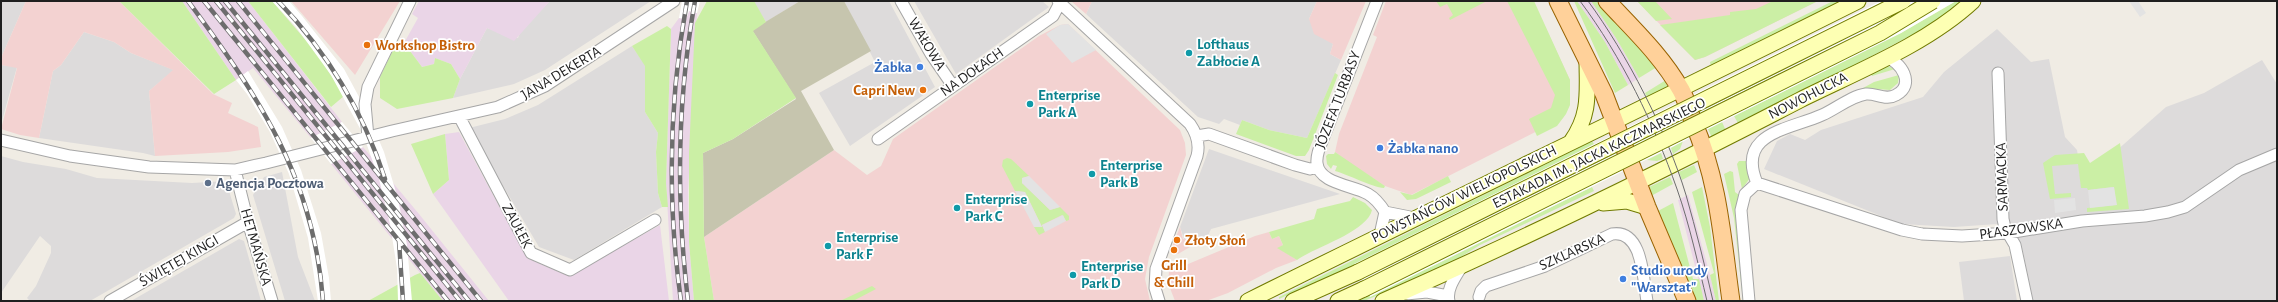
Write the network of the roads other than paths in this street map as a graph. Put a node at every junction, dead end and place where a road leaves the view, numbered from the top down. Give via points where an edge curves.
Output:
1 (410, 1) edge
2 (674, 1) edge
3 (901, 1) edge
4 (1377, 1) edge
5 (1558, 1) edge
6 (1607, 1) edge
7 (1858, 1) edge
8 (1903, 1) edge
9 (1933, 1) edge
10 (1973, 1) edge
11 (1060, 2) edge
12 (1885, 57) junction
13 (1587, 59) junction
14 (1998, 73) dead end
15 (953, 86) junction
16 (1681, 90) junction
17 (459, 116) junction
18 (1616, 122) junction
19 (1197, 136) junction
20 (368, 137) junction
21 (878, 139) dead end
22 (1, 140) edge
23 (1571, 142) junction
24 (1705, 150) junction
25 (2277, 154) edge
26 (1318, 167) junction
27 (235, 170) junction
28 (1638, 182) junction
29 (1757, 183) junction
30 (1594, 203) junction
31 (1647, 207) junction
32 (1385, 212) junction
33 (1415, 218) junction
34 (655, 220) dead end
35 (248, 222) junction
36 (2008, 233) junction
37 (1380, 236) junction
38 (1462, 266) junction
39 (1479, 297) dead end
40 (1389, 298) edge
41 (1448, 298) edge
42 (110, 301) edge
43 (272, 301) edge
44 (1159, 301) edge
45 (1248, 301) edge
46 (1293, 301) edge
47 (1338, 301) edge
48 (1647, 301) edge
49 (1687, 301) edge
50 (1731, 301) edge
51 (1749, 301) edge
52 (2027, 301) edge

1 - 20 street via 368,87 365,104
2 - 17 street, JANA DEKERTA via 545,86 498,108
3 - 15 street, WAŁOWA
4 - 26 street, JÓZEFA TURBASY via 1323,139 1317,157
5 - 13 main road
6 - 16 main road via 1647,44
7 - 16 main road
8 - 46 main road, ESTAKADA IM. JACKA KACZMARSKIEGO, bridge via 1358,272
9 - 47 main road, ESTAKADA IM. JACKA KACZMARSKIEGO, bridge via 1880,33
10 - 12 main road, NOWOHUCKA via 1938,28
11 - 15 street, NA DOŁACH via 1053,16
11 - 19 street via 1190,124
12 - 24 main road, NOWOHUCKA
12 - 29 street via 1895,61 1904,72 1904,83 1899,94 1891,97 1864,94 1823,115 1764,138 1756,146 1751,159
13 - 18 main road
13 - 23 main road via 1586,110
14 - 36 street, SARMACKA via 2003,219
15 - 21 street, NA DOŁACH
16 - 18 main road, POWSTAŃCÓW WIELKOPOLSKICH
16 - 24 main road
17 - 20 street, JANA DEKERTA
17 - 34 street, ZAUŁEK via 531,253 570,270
18 - 23 main road, POWSTAŃCÓW WIELKOPOLSKICH
18 - 28 main road
19 - 26 street via 1209,134 1295,165 1310,169
19 - 44 street via 1197,156 1156,269 1155,288
20 - 27 street, JANA DEKERTA
22 - 27 street, JANA DEKERTA via 70,156 149,168
23 - 33 main road, POWSTAŃCÓW WIELKOPOLSKICH
24 - 28 main road, NOWOHUCKA
24 - 50 main road via 1722,224
25 - 36 street, PŁASZOWSKA via 2239,170 2204,196 2179,209 2145,216 2082,221
26 - 32 street, JÓZEFA TURBASY via 1324,176 1368,194
27 - 35 street, HETMAŃSKA
28 - 30 main road
28 - 31 main road
29 - 36 street, PŁASZOWSKA via 1881,224 1922,234 1962,236
29 - 51 street via 1746,194 1741,210
30 - 31 main road via 1627,201
30 - 38 main road
31 - 49 main road
32 - 33 street
32 - 37 street
33 - 37 main road, POWSTAŃCÓW WIELKOPOLSKICH
35 - 42 street, ŚWIĘTEJ KINGI
35 - 43 street, HETMAŃSKA
36 - 52 street, SARMACKA via 2015,245
37 - 45 main road, POWSTAŃCÓW WIELKOPOLSKICH
38 - 40 main road
38 - 41 street
39 - 48 street, SZKLARSKA via 1480,291 1486,286 1545,266 1618,233 1625,234 1634,244
40 - 41 street via 1428,292

